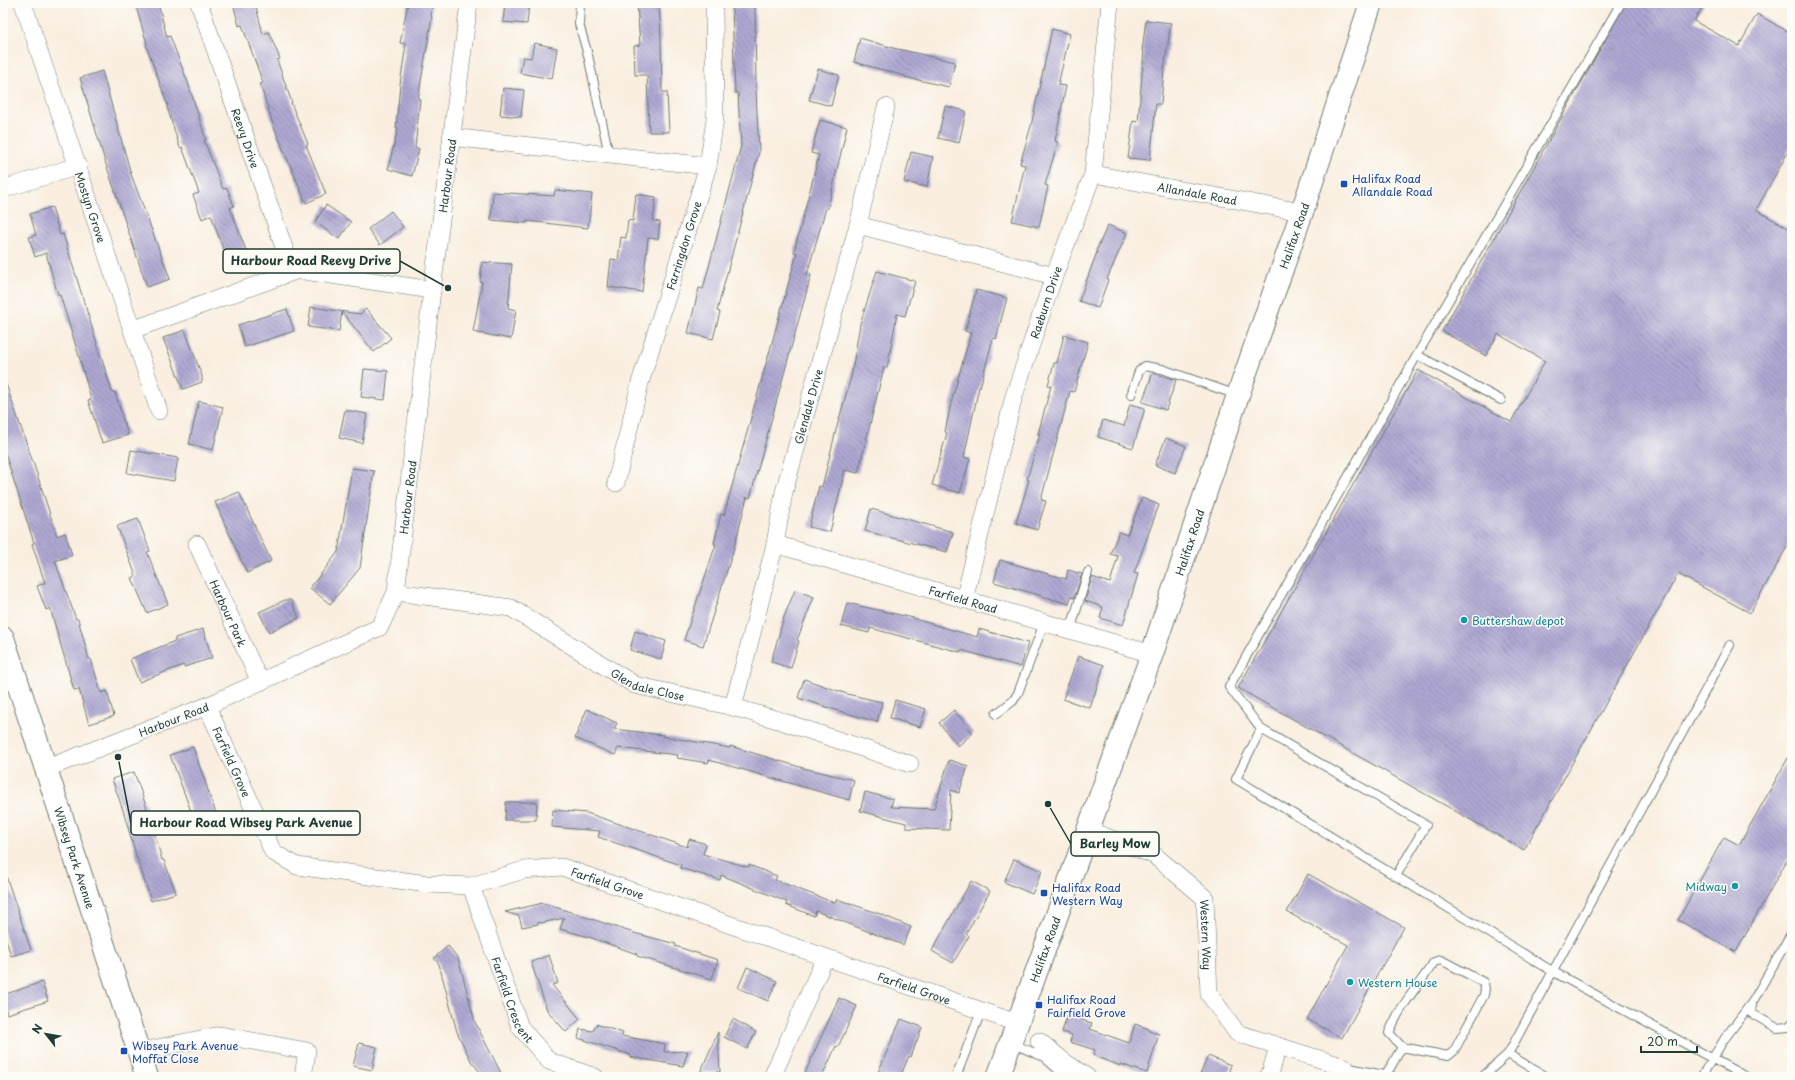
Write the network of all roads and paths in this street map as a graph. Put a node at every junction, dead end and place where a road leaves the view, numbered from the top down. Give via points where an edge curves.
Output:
1 (24, 3) edge
2 (199, 3) edge
3 (469, 3) edge
4 (580, 3) edge
5 (714, 3) edge
6 (1110, 3) edge
7 (1371, 3) edge
8 (1621, 3) edge
9 (886, 107) dead end
10 (451, 137) junction
11 (609, 155) junction
12 (78, 166) junction
13 (708, 166) junction
14 (1093, 174) junction
15 (3, 189) edge
16 (1302, 212) junction
17 (858, 225) junction
18 (298, 270) junction
19 (1054, 276) junction
20 (432, 290) junction
21 (132, 330) junction
22 (1417, 355) junction
23 (1131, 395) dead end
24 (1238, 395) junction
25 (1501, 400) dead end
26 (159, 411) dead end
27 (616, 483) dead end
28 (197, 544) dead end
29 (775, 544) junction
30 (1088, 572) dead end
31 (396, 592) junction
32 (964, 600) junction
33 (1044, 623) junction
34 (1070, 630) junction
35 (3, 638) edge
36 (1730, 645) dead end
37 (1152, 654) junction
38 (260, 682) junction
39 (207, 706) junction
40 (733, 707) junction
41 (996, 714) dead end
42 (1261, 729) junction
43 (910, 764) dead end
44 (45, 769) junction
45 (1088, 830) junction
46 (1396, 876) junction
47 (471, 886) junction
48 (1792, 932) edge
49 (825, 958) junction
50 (1552, 971) junction
51 (1752, 1001) junction
52 (981, 1011) junction
53 (1792, 1023) edge
54 (1014, 1033) junction
55 (1039, 1040) dead end
56 (1278, 1046) junction
57 (1402, 1047) junction
58 (138, 1052) junction
59 (1508, 1054) junction
60 (1713, 1058) junction
61 (1345, 1067) joint
62 (1390, 1076) edge
63 (1702, 1076) edge
64 (147, 1077) edge
65 (303, 1077) edge
66 (595, 1077) edge
67 (772, 1077) edge
68 (956, 1077) edge
69 (998, 1077) edge
70 (1066, 1077) edge
71 (1087, 1077) edge
72 (1268, 1077) edge
73 (1482, 1077) edge
74 (1546, 1077) edge
75 (1746, 1077) edge

1 - 12 street, Mostyn Grove
2 - 18 street, Reevy Drive via 287,256
3 - 10 street, Harbour Road
4 - 11 lane via 579,24
5 - 13 street, Farringdon Grove via 715,119
6 - 14 street, Raeburn Drive
7 - 16 main road, Halifax Road
8 - 22 lane
9 - 17 street, Glendale Drive
10 - 11 street
10 - 20 street, Harbour Road
11 - 13 street
12 - 15 street
12 - 21 street, Mostyn Grove
13 - 27 street, Farringdon Grove via 640,383
14 - 16 street, Allandale Road
14 - 19 street, Raeburn Drive
16 - 24 main road, Halifax Road
17 - 19 street
17 - 29 street, Glendale Drive via 784,492
18 - 20 street
18 - 21 street
19 - 32 street, Raeburn Drive via 1014,396
20 - 31 street, Harbour Road
21 - 26 street, Mostyn Grove
22 - 25 lane
22 - 42 lane via 1229,687
23 - 24 lane via 1139,372 1145,366 1162,369
24 - 37 main road, Halifax Road
28 - 38 street, Harbour Park
29 - 32 street, Farfield Road
29 - 40 street, Glendale Drive
30 - 34 lane
31 - 38 street, Harbour Road via 380,627
31 - 40 street, Glendale Close via 511,608 635,685
32 - 33 street, Farfield Road
33 - 34 street, Farfield Road
33 - 41 lane via 1014,701
34 - 37 street, Farfield Road
35 - 44 main road, Wibsey Park Avenue
36 - 50 lane
37 - 45 main road, Halifax Road
38 - 39 street, Harbour Road
39 - 44 street, Harbour Road
39 - 47 street, Farfield Grove via 273,852 297,866 427,884
40 - 43 street, Glendale Close
42 - 46 lane via 1236,779
42 - 46 lane via 1426,826
44 - 58 main road, Wibsey Park Avenue
45 - 54 main road, Halifax Road
45 - 56 street, Western Way via 1154,855 1205,898 1209,994 1236,1033
46 - 50 lane
47 - 49 street, Farfield Grove via 524,870 562,867
47 - 66 street, Farfield Crescent via 520,1027 549,1061
48 - 51 lane
49 - 52 street, Farfield Grove
49 - 67 street
50 - 59 lane
50 - 60 lane
51 - 53 lane via 1751,1013 1777,1028 1788,1027
51 - 60 lane
52 - 54 street, Farfield Grove
52 - 68 lane
54 - 69 main road, Halifax Road
54 - 70 lane
55 - 71 street
56 - 61 street, Western Way
56 - 72 street
57 - 57 lane via 1389,1033 1408,997 1434,962 1441,960 1482,982 1486,988 1484,995 1454,1051 1448,1056
57 - 62 lane
58 - 64 main road, Wibsey Park Avenue
58 - 65 street via 220,1035 308,1051
59 - 73 lane
59 - 74 lane
60 - 63 lane
60 - 75 lane
61 - 62 lane

